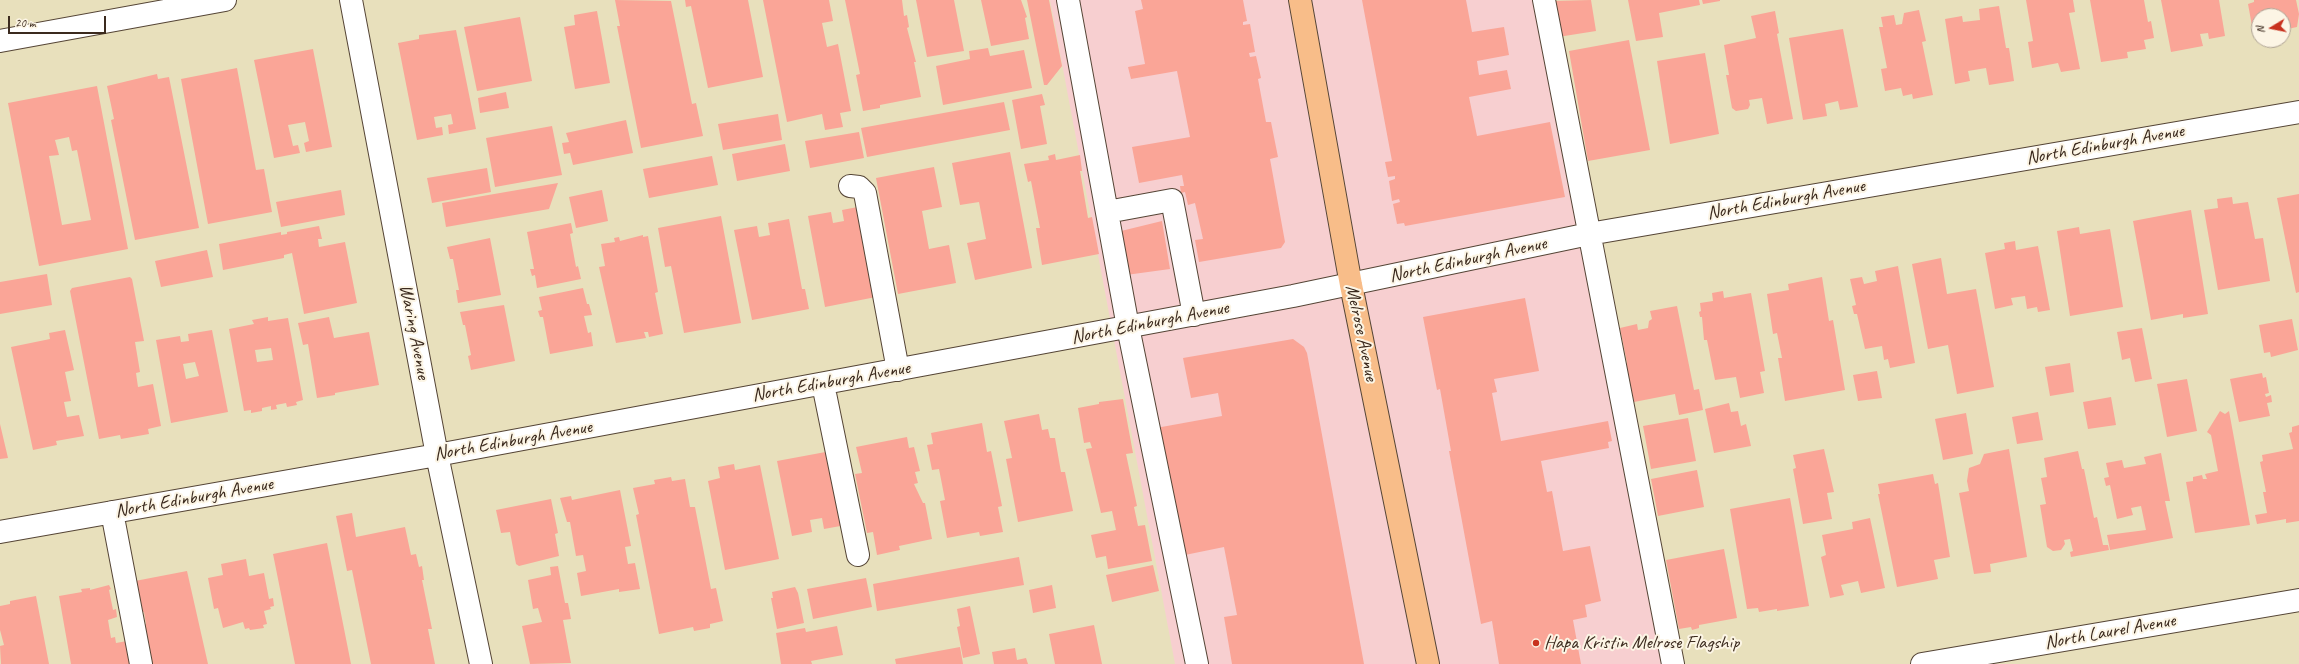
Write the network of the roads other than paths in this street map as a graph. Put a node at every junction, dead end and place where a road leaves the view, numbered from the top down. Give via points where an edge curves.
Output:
1 (225, 0) edge
2 (351, 0) edge
3 (1068, 0) edge
4 (1300, 0) edge
5 (1544, 0) edge
6 (0, 41) edge
7 (2299, 112) edge
8 (850, 186) dead end
9 (1107, 212) junction
10 (1589, 234) junction
11 (1351, 285) junction
12 (1194, 315) junction
13 (1128, 327) junction
14 (898, 370) junction
15 (823, 384) junction
16 (437, 455) junction
17 (112, 512) junction
18 (0, 532) edge
19 (858, 555) dead end
20 (2299, 600) edge
21 (141, 664) edge
22 (481, 664) edge
23 (1196, 664) edge
24 (1428, 664) edge
25 (1673, 664) edge
26 (1922, 664) edge

1 - 6 street
2 - 16 street, Waring Avenue
3 - 9 street
4 - 11 main road, Melrose Avenue
5 - 10 street
7 - 10 street, North Edinburgh Avenue
8 - 14 street via 859,187 865,193
9 - 12 street via 1172,200
9 - 13 street
10 - 11 street, North Edinburgh Avenue
10 - 25 street
11 - 12 street, North Edinburgh Avenue
11 - 24 main road, Melrose Avenue
12 - 13 street, North Edinburgh Avenue
13 - 14 street, North Edinburgh Avenue
13 - 23 street
14 - 15 street, North Edinburgh Avenue
15 - 16 street, North Edinburgh Avenue
15 - 19 street
16 - 17 street, North Edinburgh Avenue
16 - 22 street, Waring Avenue
17 - 18 street, North Edinburgh Avenue
17 - 21 street
20 - 26 street, North Laurel Avenue

